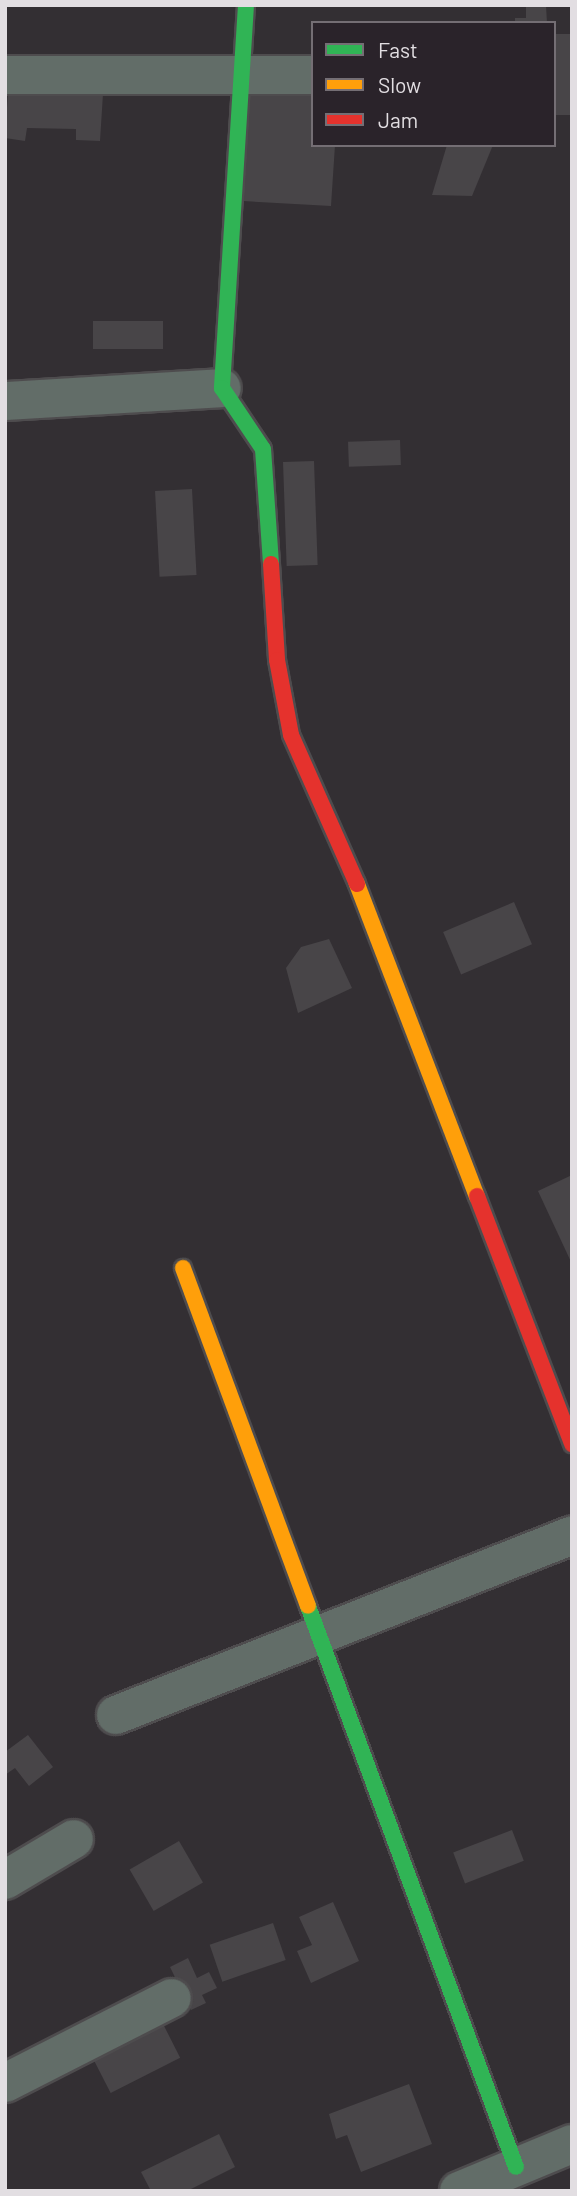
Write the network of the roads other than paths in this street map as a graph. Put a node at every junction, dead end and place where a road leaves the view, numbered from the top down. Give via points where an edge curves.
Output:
1 (246, 5) edge
2 (5, 75) edge
3 (241, 75) junction
4 (311, 75) edge
5 (222, 388) junction
6 (5, 401) edge
7 (183, 1268) dead end
8 (572, 1444) edge
9 (572, 1535) edge
10 (319, 1635) junction
11 (116, 1715) dead end
12 (74, 1839) dead end
13 (5, 1880) edge
14 (172, 1998) dead end
15 (5, 2083) edge
16 (572, 2144) edge
17 (516, 2167) junction
18 (459, 2191) edge

1 - 3 street
2 - 3 street
3 - 4 street
3 - 5 street
5 - 6 street
5 - 8 street via 263,449 277,660 291,735 350,865
7 - 10 street
9 - 10 street
10 - 11 street
10 - 17 street
12 - 13 street
14 - 15 street
16 - 17 street
17 - 18 street

